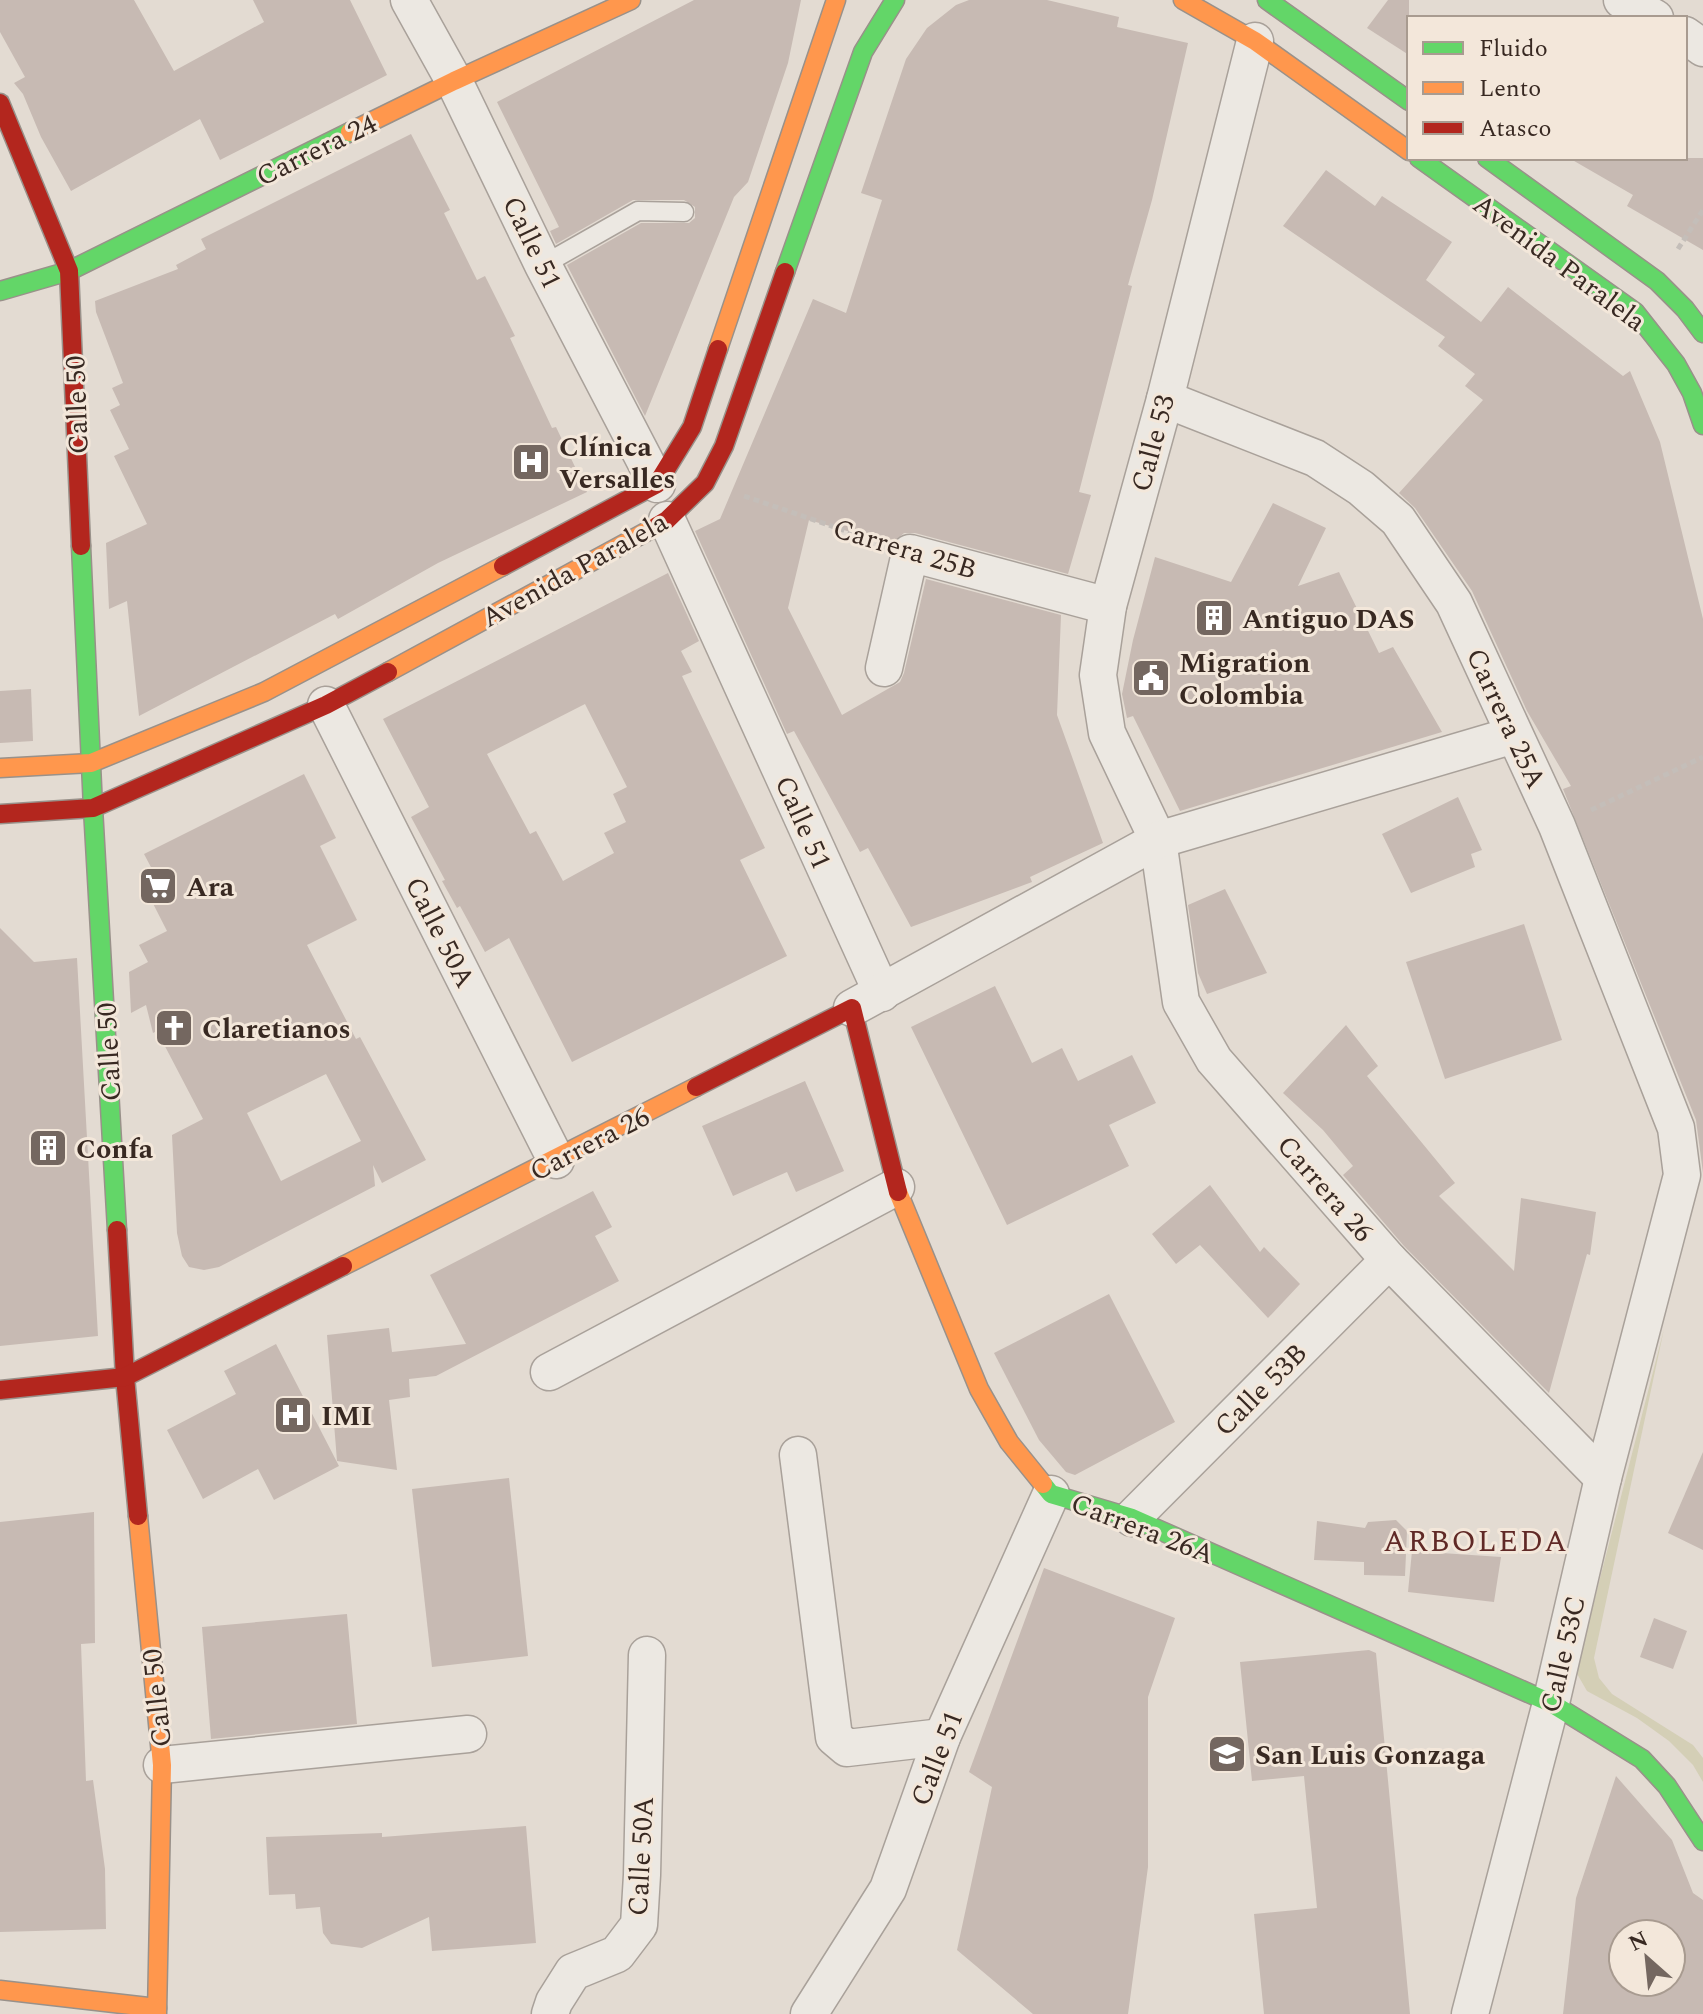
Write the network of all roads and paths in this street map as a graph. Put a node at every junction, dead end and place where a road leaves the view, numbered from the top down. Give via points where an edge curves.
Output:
1 (409, 0) edge
2 (631, 0) edge
3 (836, 0) edge
4 (895, 0) edge
5 (1183, 0) edge
6 (1267, 0) edge
7 (1622, 0) edge
8 (1651, 16) edge
9 (1255, 41) junction
10 (454, 81) junction
11 (1407, 100) edge
12 (0, 103) edge
13 (1407, 150) edge
14 (1422, 160) edge
15 (1490, 160) edge
16 (684, 212) dead end
17 (543, 265) junction
18 (69, 271) junction
19 (0, 291) edge
20 (1703, 333) edge
21 (1165, 399) junction
22 (1703, 425) edge
23 (705, 483) junction
24 (657, 484) junction
25 (667, 520) junction
26 (910, 553) junction
27 (1108, 606) junction
28 (884, 668) dead end
29 (326, 705) junction
30 (1514, 735) junction
31 (1703, 757) edge
32 (91, 763) junction
33 (0, 768) edge
34 (93, 808) junction
35 (0, 814) edge
36 (1557, 826) junction
37 (1158, 840) junction
38 (867, 1000) junction
39 (556, 1160) junction
40 (1693, 1177) edge
41 (896, 1187) junction
42 (1389, 1260) junction
43 (549, 1372) dead end
44 (125, 1377) junction
45 (0, 1390) edge
46 (798, 1455) dead end
47 (1603, 1478) junction
48 (1051, 1494) junction
49 (1132, 1518) junction
50 (647, 1655) dead end
51 (1551, 1703) junction
52 (468, 1734) dead end
53 (942, 1737) junction
54 (162, 1765) junction
55 (1703, 1841) edge
56 (0, 1990) edge
57 (165, 2012) edge
58 (550, 2014) edge
59 (809, 2014) edge
60 (1470, 2014) edge

1 - 10 street, Calle 51
2 - 10 main road, Carrera 24
3 - 24 main road, Avenida Paralela via 692,427
4 - 23 main road, Avenida Paralela via 863,52 724,446
5 - 9 main road
6 - 11 main road
7 - 8 street
9 - 13 main road
9 - 21 street, Calle 53
10 - 17 street, Calle 51
10 - 18 main road, Carrera 24
12 - 18 main road, Calle 50
14 - 22 main road, Avenida Paralela via 1635,312 1679,366
15 - 20 main road, Avenida Paralela via 1657,281
16 - 17 lane via 638,211
17 - 24 street, Calle 51
18 - 19 main road, Carrera 24
18 - 32 main road, Calle 50
21 - 27 street, Calle 53
21 - 30 street, Carrera 25A via 1315,458 1398,520 1454,603
23 - 25 main road, Avenida Paralela
23 - 26 path, Carrera 25B
24 - 32 main road, Avenida Paralela via 264,692
25 - 29 main road, Avenida Paralela
25 - 38 street, Calle 51
26 - 27 street, Carrera 25B
26 - 28 street
27 - 37 street, Calle 53 via 1098,675 1107,733
29 - 34 main road, Avenida Paralela
29 - 39 street, Calle 50A
30 - 36 street, Carrera 25A
30 - 37 street, Carrera 26
31 - 36 path
32 - 33 main road, Avenida Paralela
32 - 34 main road, Calle 50
34 - 35 main road, Avenida Paralela
34 - 44 main road, Calle 50
36 - 40 street, Carrera 25A
37 - 38 street, Carrera 26
37 - 42 street, Carrera 26 via 1181,1002 1214,1060
38 - 39 main road, Carrera 26
38 - 41 main road, Carrera 26A
39 - 44 main road, Carrera 26
40 - 47 street, Calle 53C
41 - 43 street
41 - 48 main road, Carrera 26A via 979,1389 1009,1442
42 - 47 street, Carrera 26
42 - 49 street, Calle 53B
44 - 45 main road, Carrera 26
44 - 54 main road, Calle 50
46 - 53 street via 834,1737 847,1748
47 - 51 street, Calle 53C
48 - 49 main road, Carrera 26A
48 - 53 street, Calle 51
49 - 51 main road, Carrera 26A
50 - 58 street, Calle 50A via 639,1925 617,1954 573,1972
51 - 55 main road, Carrera 26A via 1642,1759
51 - 60 street, Calle 53C
52 - 54 street
53 - 59 street, Calle 51 via 888,1889
54 - 57 main road, Calle 50
56 - 57 main road

